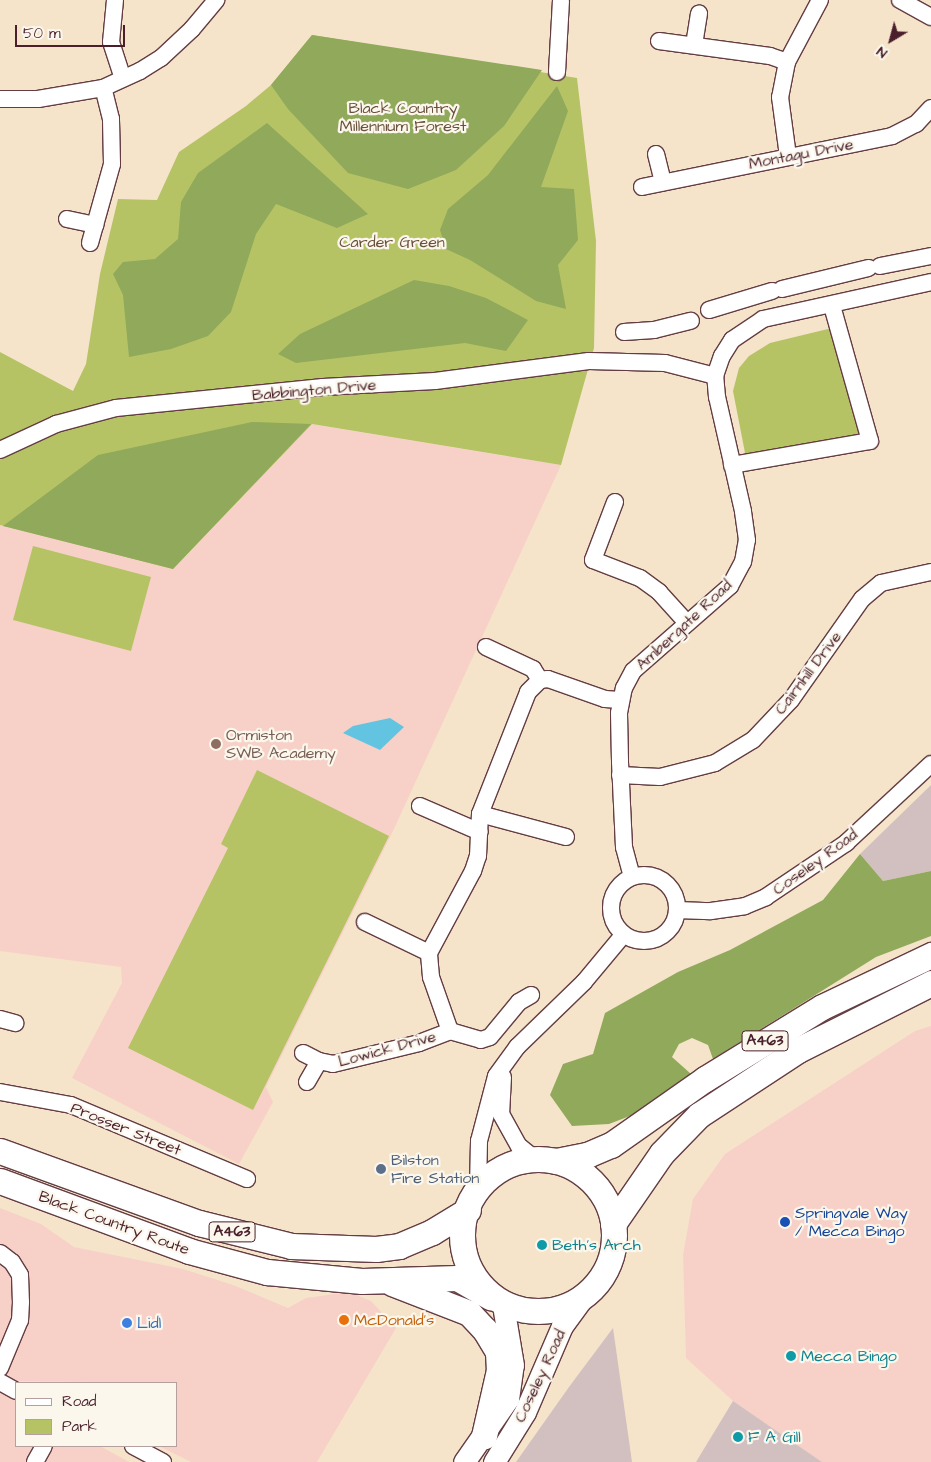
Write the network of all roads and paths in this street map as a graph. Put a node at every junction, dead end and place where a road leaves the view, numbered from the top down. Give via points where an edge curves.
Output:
1 (115, 0) edge
2 (216, 0) edge
3 (559, 0) edge
4 (820, 0) edge
5 (900, 0) edge
6 (699, 13) dead end
7 (931, 17) edge
8 (659, 41) dead end
9 (694, 45) junction
10 (787, 62) junction
11 (557, 72) dead end
12 (123, 78) junction
13 (103, 88) junction
14 (0, 99) edge
15 (931, 108) edge
16 (656, 154) dead end
17 (788, 156) junction
18 (663, 182) junction
19 (642, 187) dead end
20 (67, 219) dead end
21 (95, 225) junction
22 (90, 243) dead end
23 (925, 257) edge
24 (814, 281) junction
25 (928, 283) edge
26 (737, 301) junction
27 (827, 307) junction
28 (709, 310) dead end
29 (692, 321) dead end
30 (749, 327) junction
31 (634, 360) junction
32 (715, 376) junction
33 (0, 450) edge
34 (732, 465) junction
35 (614, 502) dead end
36 (931, 572) edge
37 (688, 623) junction
38 (486, 647) dead end
39 (540, 680) junction
40 (620, 700) junction
41 (931, 764) edge
42 (620, 775) junction
43 (420, 806) dead end
44 (480, 814) junction
45 (480, 832) junction
46 (566, 836) dead end
47 (632, 876) junction
48 (677, 910) junction
49 (365, 922) dead end
50 (624, 934) junction
51 (429, 953) junction
52 (931, 955) edge
53 (931, 983) edge
54 (531, 995) dead end
55 (450, 1031) junction
56 (303, 1053) dead end
57 (318, 1061) junction
58 (505, 1065) junction
59 (307, 1082) dead end
60 (0, 1092) edge
61 (0, 1151) edge
62 (546, 1160) junction
63 (247, 1179) dead end
64 (0, 1181) edge
65 (473, 1200) junction
66 (613, 1224) junction
67 (0, 1253) edge
68 (386, 1279) junction
69 (587, 1292) junction
70 (497, 1301) junction
71 (0, 1368) edge
72 (0, 1382) edge
73 (15, 1390) edge
74 (484, 1436) junction
75 (43, 1447) edge
76 (135, 1447) edge
77 (35, 1462) edge
78 (162, 1462) edge
79 (464, 1462) edge
80 (494, 1462) edge

1 - 12 street via 111,42
2 - 12 street via 192,30 161,58
3 - 11 street
4 - 10 street
5 - 7 street
6 - 9 street
8 - 9 street
9 - 10 street via 770,56
10 - 17 street via 780,103
12 - 13 street
13 - 14 street via 38,99
13 - 21 street via 111,119 112,164
15 - 17 street, Montagu Drive via 916,124 892,136
16 - 18 street
17 - 18 street, Montagu Drive
18 - 19 street, Montagu Drive
20 - 21 street
21 - 22 street
23 - 24 street
23 - 25 street
24 - 26 street
24 - 27 street
25 - 27 street
26 - 28 street
26 - 30 street
27 - 30 street via 763,319
27 - 34 street via 870,441
29 - 31 street via 629,332
30 - 32 street via 732,340
31 - 32 street, Babbington Drive via 665,363
31 - 33 street, Babbington Drive via 589,361 435,381 323,387 116,408 56,424
32 - 34 street, Ambergate Road
34 - 37 street, Ambergate Road via 747,540 744,562 730,586
35 - 37 street via 593,560 640,578 659,592
36 - 42 street, Cairnhill Drive via 881,583 862,599 791,700 753,740 715,763 660,776
37 - 40 street, Ambergate Road via 633,671
38 - 39 street via 533,669
39 - 40 street via 555,679 605,699
39 - 44 street via 528,692 515,721 509,746
40 - 42 street, Ambergate Road
41 - 48 street, Coseley Road via 846,843 766,897 746,906 711,911
42 - 47 street, Ambergate Road via 624,847
43 - 45 street
44 - 45 street
44 - 46 street
45 - 51 street via 473,871
47 - 48 street via 647,875 667,884
47 - 50 street via 621,884 611,903 615,923
48 - 50 street via 674,921 661,936 638,940
49 - 51 street
50 - 58 street via 584,982 517,1047
51 - 55 street, Lowick Drive via 431,977
52 - 62 highway, A463 via 822,1007 713,1074 611,1145
53 - 66 highway, A463 via 798,1050 699,1115 662,1153
54 - 55 street, Lowick Drive via 519,1002 490,1037 480,1040
55 - 57 street, Lowick Drive via 419,1043 352,1060 333,1064
56 - 57 street
57 - 59 street, Lowick Drive
58 - 62 street via 500,1093 502,1114 519,1146
58 - 65 street via 493,1084 484,1116
60 - 63 street, Prosser Street via 71,1105
61 - 65 highway, Black Country Route / A463 via 199,1223 291,1246 333,1249 399,1246 432,1232
62 - 65 highway, A463 via 505,1167
62 - 66 highway, A463 via 574,1168 592,1182 606,1201
64 - 68 highway, Black Country Route / A463 via 190,1251 266,1272 300,1278
65 - 70 highway via 464,1247 477,1281
66 - 69 highway, A463 via 609,1261
67 - 71 street via 12,1262 20,1275 21,1302 18,1326
68 - 70 highway, Black Country Route / A463 via 457,1278
68 - 74 highway via 469,1313 498,1352 498,1370
69 - 70 highway, A463 via 565,1305 546,1310 519,1311
69 - 80 main road, Coseley Road via 562,1326 525,1412
70 - 74 main road, Coseley Road via 513,1365 508,1399
72 - 73 street
74 - 79 main road, Coseley Road
75 - 77 street
76 - 78 street

